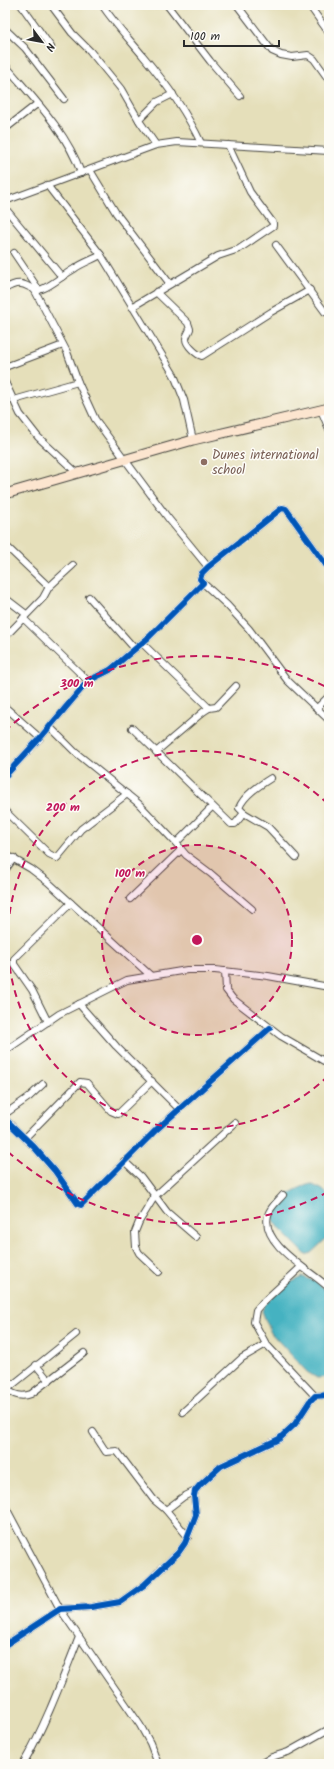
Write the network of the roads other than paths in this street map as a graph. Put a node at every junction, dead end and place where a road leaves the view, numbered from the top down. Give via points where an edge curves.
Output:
1 (21, 5) edge
2 (51, 5) edge
3 (102, 5) edge
4 (167, 5) edge
5 (236, 5) edge
6 (309, 5) edge
7 (5, 29) edge
8 (329, 33) edge
9 (51, 47) dead end
10 (5, 65) edge
11 (329, 80) edge
12 (173, 94) junction
13 (240, 96) dead end
14 (64, 99) dead end
15 (37, 104) junction
16 (138, 120) junction
17 (5, 129) edge
18 (201, 143) junction
19 (156, 145) junction
20 (228, 145) junction
21 (329, 151) edge
22 (90, 170) junction
23 (81, 173) junction
24 (47, 185) junction
25 (5, 201) edge
26 (5, 208) edge
27 (276, 245) dead end
28 (14, 253) dead end
29 (101, 255) junction
30 (62, 277) junction
31 (170, 284) junction
32 (5, 289) edge
33 (36, 290) junction
34 (310, 290) junction
35 (156, 292) junction
36 (132, 307) junction
37 (325, 312) dead end
38 (64, 345) junction
39 (5, 367) edge
40 (5, 382) edge
41 (78, 382) junction
42 (14, 400) junction
43 (325, 409) edge
44 (329, 429) edge
45 (193, 440) junction
46 (124, 460) junction
47 (77, 473) junction
48 (5, 494) edge
49 (5, 545) edge
50 (73, 565) dead end
51 (208, 567) junction
52 (329, 569) edge
53 (202, 583) junction
54 (49, 587) junction
55 (89, 597) dead end
56 (5, 598) edge
57 (24, 616) junction
58 (5, 637) edge
59 (142, 643) junction
60 (135, 649) junction
61 (88, 681) junction
62 (236, 686) dead end
63 (329, 696) edge
64 (5, 707) edge
65 (209, 708) junction
66 (317, 708) junction
67 (329, 720) edge
68 (50, 727) junction
69 (132, 728) dead end
70 (40, 738) junction
71 (156, 752) junction
72 (5, 776) edge
73 (271, 778) dead end
74 (127, 794) junction
75 (212, 807) junction
76 (5, 811) edge
77 (244, 813) junction
78 (176, 842) junction
79 (181, 850) junction
80 (5, 854) edge
81 (296, 857) dead end
82 (14, 858) junction
83 (5, 870) edge
84 (130, 899) dead end
85 (71, 903) junction
86 (252, 909) dead end
87 (225, 971) junction
88 (150, 975) junction
89 (329, 987) edge
90 (79, 1004) junction
91 (48, 1022) junction
92 (270, 1028) junction
93 (5, 1050) edge
94 (329, 1064) edge
95 (152, 1081) junction
96 (43, 1084) dead end
97 (179, 1109) junction
98 (5, 1114) edge
99 (5, 1119) edge
100 (235, 1123) dead end
101 (25, 1138) junction
102 (124, 1161) junction
103 (283, 1195) dead end
104 (155, 1196) junction
105 (196, 1237) dead end
106 (301, 1267) junction
107 (159, 1272) dead end
108 (329, 1288) edge
109 (76, 1334) dead end
110 (266, 1344) junction
111 (84, 1353) dead end
112 (36, 1365) junction
113 (49, 1381) junction
114 (5, 1390) edge
115 (329, 1394) edge
116 (316, 1396) junction
117 (183, 1412) dead end
118 (93, 1432) dead end
119 (195, 1491) junction
120 (5, 1506) edge
121 (166, 1510) junction
122 (188, 1536) junction
123 (60, 1610) junction
124 (79, 1637) junction
125 (5, 1645) edge
126 (329, 1729) edge
127 (23, 1764) edge
128 (158, 1764) edge
129 (260, 1764) edge

1 - 9 street
2 - 16 street via 121,89
3 - 12 street
4 - 13 street
5 - 11 street via 272,51 281,55 308,56 314,59
6 - 8 street
7 - 14 street via 25,48
10 - 15 street
12 - 16 street via 157,102
12 - 18 street
15 - 17 street
15 - 23 street via 75,156
16 - 19 street
18 - 19 street via 177,142
18 - 20 street
19 - 22 street
20 - 21 street
20 - 31 street via 250,192 274,224 239,249 218,256
22 - 23 street
22 - 31 street via 116,213
23 - 24 street
24 - 25 street
24 - 29 street
26 - 30 street
27 - 34 street
28 - 33 street
29 - 30 street
29 - 36 street
30 - 33 street via 44,289
31 - 35 street
32 - 33 street via 21,283
33 - 38 street
34 - 35 street via 202,356 198,355 186,341 190,330 188,323
34 - 37 street
35 - 36 street
36 - 45 street via 174,375 184,400
38 - 39 street
38 - 41 street
40 - 42 street
41 - 42 street
41 - 46 street via 91,412
42 - 47 street via 20,414 38,437
43 - 44 street
43 - 45 main road
45 - 46 main road
46 - 47 main road
46 - 51 street
47 - 48 main road
49 - 54 street
50 - 54 street
51 - 52 street via 283,507
51 - 53 street via 200,576
53 - 59 street
53 - 66 street via 228,605 287,680
54 - 57 street via 45,595
55 - 60 street
56 - 57 street
57 - 58 street
57 - 61 street
59 - 60 street
59 - 65 street
60 - 61 street via 110,670
61 - 68 street
62 - 65 street via 216,707
63 - 66 street
64 - 70 street
65 - 71 street
66 - 67 street
68 - 70 street
68 - 74 street via 75,752
69 - 71 street
70 - 72 street
71 - 75 street
73 - 77 street via 241,804 239,808
74 - 76 street via 81,829 57,858 49,854
74 - 78 street
75 - 77 street via 232,825
75 - 78 street
77 - 81 street via 268,827
78 - 79 street
79 - 84 street
79 - 86 street
80 - 82 street
82 - 83 street
82 - 85 street
85 - 88 street
85 - 91 street via 14,959 14,964 32,990
87 - 88 street via 187,970
87 - 89 street
87 - 92 street via 226,990 229,995
88 - 90 street via 127,980
90 - 91 street
90 - 95 street via 116,1046
91 - 93 street
92 - 94 street
92 - 97 street
95 - 97 street
95 - 101 street via 118,1114 111,1111 87,1083 80,1082
96 - 98 street via 29,1098
97 - 102 street
99 - 101 street
100 - 104 street
101 - 102 street via 81,1205
102 - 104 street via 141,1177
103 - 106 street via 268,1214 268,1226 274,1238
104 - 105 street via 171,1216
104 - 107 street via 139,1222 134,1241 139,1253
106 - 108 street
106 - 110 street via 256,1310 254,1322
109 - 112 street
110 - 116 street
110 - 117 street via 242,1358
111 - 113 street
112 - 113 street
112 - 114 street
113 - 114 street via 26,1396 17,1396
115 - 116 street
116 - 119 street via 289,1431 279,1439 221,1466
118 - 121 street via 106,1452 117,1451 121,1454 147,1492
119 - 121 street
119 - 122 street via 196,1515
120 - 123 street
121 - 122 street
122 - 123 street via 178,1553 124,1600 112,1604
123 - 124 street
123 - 125 street
124 - 127 street via 59,1688
124 - 128 street via 140,1725
126 - 129 street

